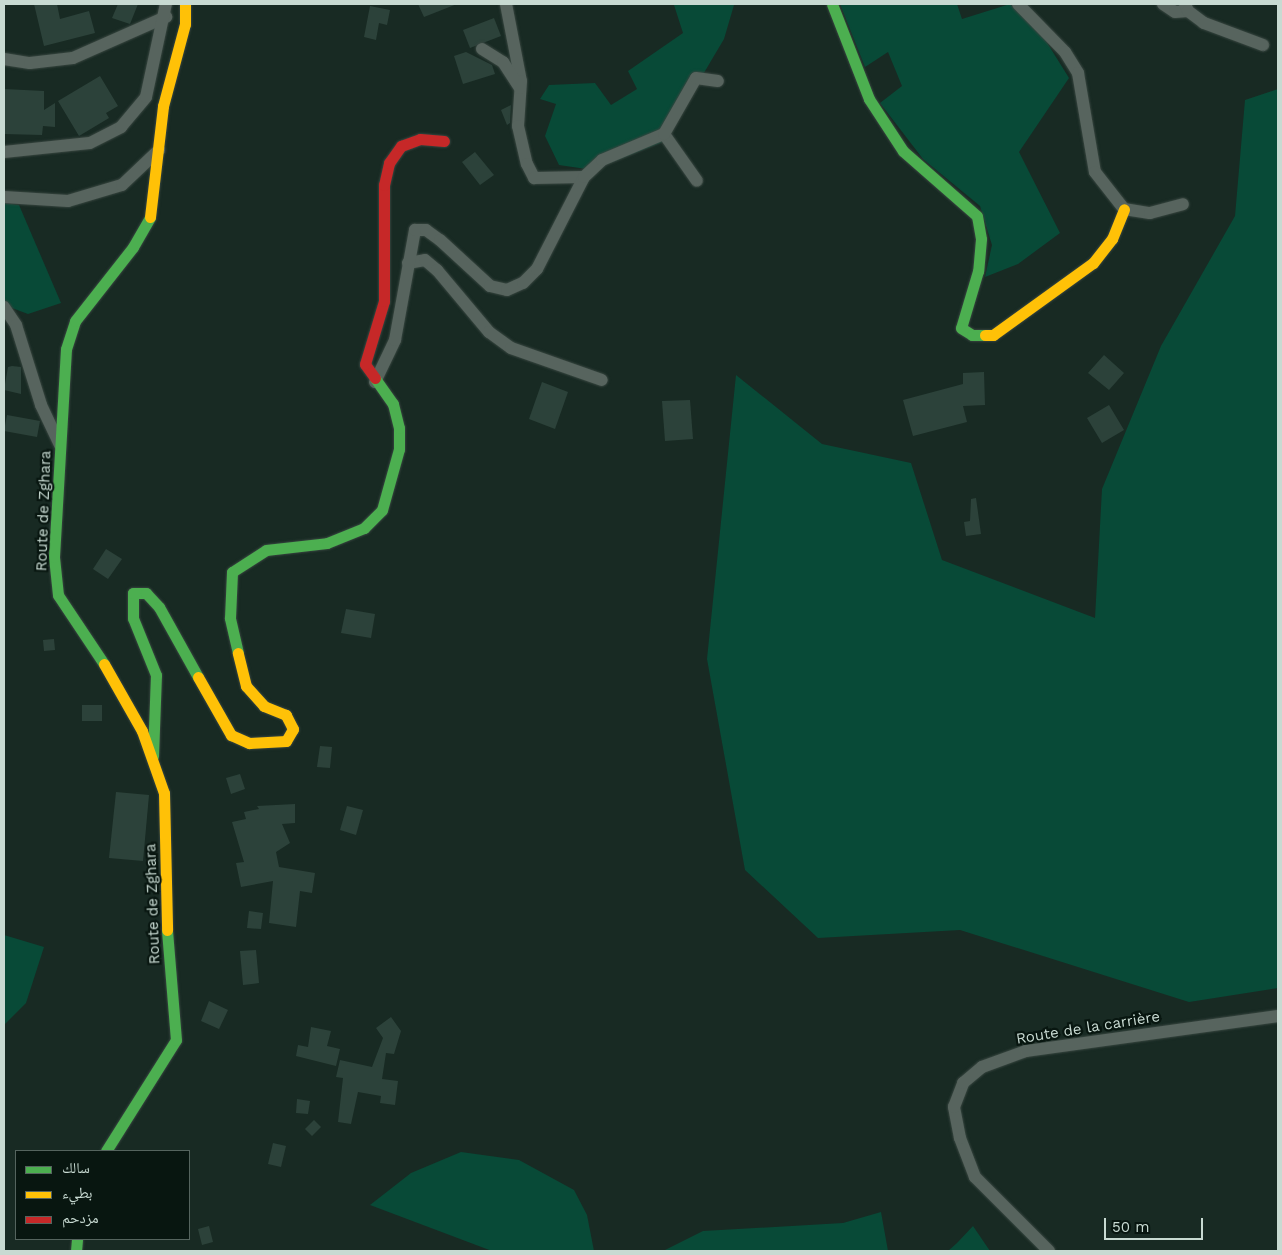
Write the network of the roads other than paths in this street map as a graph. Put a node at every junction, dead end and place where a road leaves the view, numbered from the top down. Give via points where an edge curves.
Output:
1 (166, 4) edge
2 (185, 4) edge
3 (832, 4) edge
4 (1018, 4) edge
5 (1163, 4) edge
6 (509, 5) edge
7 (1187, 7) edge
8 (166, 17) junction
9 (1263, 45) dead end
10 (482, 50) dead end
11 (4, 59) edge
12 (718, 81) dead end
13 (520, 88) junction
14 (664, 134) junction
15 (444, 141) dead end
16 (159, 150) junction
17 (4, 152) edge
18 (584, 177) junction
19 (697, 181) dead end
20 (4, 197) edge
21 (1183, 204) dead end
22 (1124, 209) junction
23 (408, 263) junction
24 (4, 307) edge
25 (602, 380) dead end
26 (375, 382) junction
27 (61, 446) junction
28 (153, 760) junction
29 (1278, 1016) edge
30 (107, 1150) edge
31 (1049, 1251) edge

1 - 8 street
2 - 16 street, Route de Zghara via 185,24 163,106
3 - 22 street via 869,99 903,151 977,216 981,240 978,272 961,328 972,335 993,335 1093,263 1112,239
4 - 22 street via 1078,73 1096,172
5 - 7 street via 1175,12
6 - 13 street
7 - 9 street via 1204,22
8 - 11 street via 73,58 30,63
8 - 17 street via 146,97 121,127 90,143
10 - 13 street via 503,62
12 - 14 street via 696,78
13 - 18 street via 518,126 534,178
14 - 18 street via 602,160
14 - 19 street
15 - 26 street via 420,139 401,146 389,163 384,185 384,302 365,364
16 - 20 street via 122,185 68,201
16 - 27 street, Route de Zghara via 154,210 133,246 75,321 66,349
18 - 23 street via 537,268 523,284 507,290 490,286 426,230 415,230
21 - 22 street via 1150,213
23 - 25 street via 425,260 489,332 511,348
23 - 26 street via 396,340
24 - 27 street via 16,325 41,405
26 - 28 street via 393,404 399,428 399,449 382,510 364,528 327,543 266,550 232,572 230,618 246,686 264,706 286,715 293,729 286,741 270,745 249,743 231,735 159,607 146,593 133,593 132,618 156,675
27 - 28 street, Route de Zghara via 54,557 58,595 116,681
28 - 30 street, Route de Zghara via 164,793 166,915 176,1040
29 - 31 street, Route de la carrière via 1026,1051 982,1067 962,1083 954,1106 960,1138 975,1177

